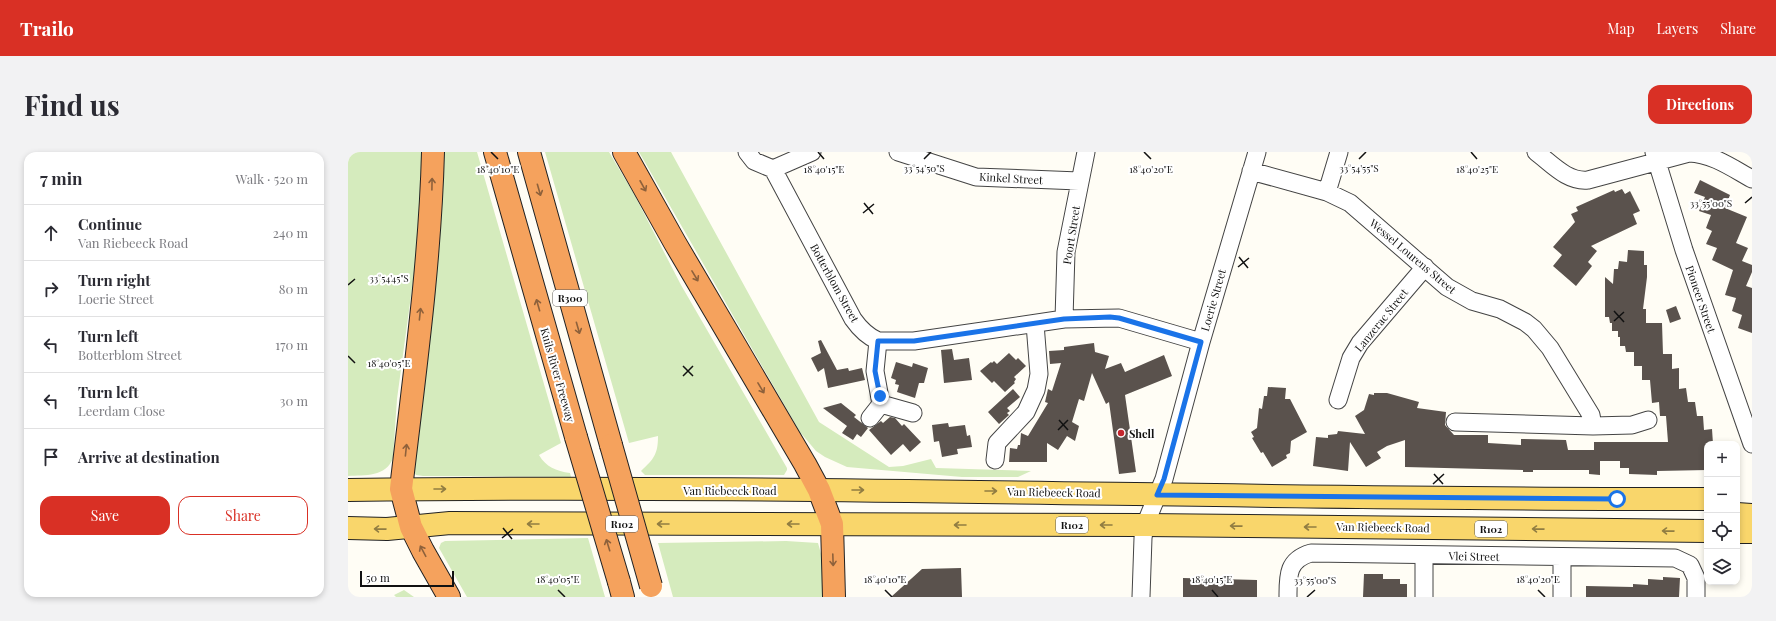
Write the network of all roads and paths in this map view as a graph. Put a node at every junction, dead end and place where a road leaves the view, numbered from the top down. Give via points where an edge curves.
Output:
1 (433, 152) edge
2 (495, 152) edge
3 (528, 152) edge
4 (624, 152) edge
5 (746, 152) edge
6 (812, 152) edge
7 (898, 152) edge
8 (1086, 152) edge
9 (1257, 152) edge
10 (1339, 152) edge
11 (1536, 152) edge
12 (1656, 157) edge
13 (773, 169) junction
14 (1251, 171) junction
15 (1752, 179) edge
16 (1079, 181) junction
17 (1326, 192) junction
18 (1425, 267) junction
19 (1064, 319) junction
20 (1035, 324) junction
21 (878, 341) junction
22 (1201, 342) junction
23 (1338, 400) dead end
24 (880, 404) junction
25 (913, 413) dead end
26 (870, 418) dead end
27 (1648, 420) dead end
28 (1456, 422) dead end
29 (1593, 426) junction
30 (1752, 444) edge
31 (995, 460) dead end
32 (401, 489) junction
33 (348, 490) edge
34 (819, 490) junction
35 (1157, 495) junction
36 (1617, 499) junction
37 (1704, 499) edge
38 (1740, 500) edge
39 (1752, 500) edge
40 (1704, 514) edge
41 (1740, 514) edge
42 (1752, 515) edge
43 (832, 524) junction
44 (1145, 525) junction
45 (411, 527) junction
46 (348, 528) edge
47 (1704, 531) edge
48 (1740, 532) edge
49 (1752, 532) edge
50 (1424, 555) junction
51 (1562, 557) junction
52 (621, 590) edge
53 (653, 591) edge
54 (450, 597) edge
55 (834, 597) edge
56 (1141, 597) edge
57 (1288, 597) edge
58 (1424, 597) edge
59 (1562, 597) edge
60 (1696, 597) edge

32 -> 1 highway via 428,240
52 -> 2 highway, Kuils River Freeway / R300, bridge
3 -> 53 highway, R300, bridge
4 -> 34 highway
5 - 13 street via 754,161
6 - 13 street
7 - 16 street, Kinkel Street via 976,177
8 - 16 street, Poort Street
9 - 14 street, Loerie Street
10 - 17 street
11 - 12 street via 1567,176 1582,180
12 - 15 street via 1701,153
12 - 30 street, Pioneer Street via 1684,250
13 - 21 street, Botterblom Street via 853,319 868,337
14 - 17 street, Wessel Lourens Street
14 - 22 street, Loerie Street
16 - 19 street, Poort Street via 1066,252
17 - 18 street, Wessel Lourens Street via 1350,203
18 - 23 street, Lanzerac Street via 1360,343 1351,358
18 - 29 street, Wessel Lourens Street via 1447,287 1461,295 1509,312 1534,329 1550,348 1590,415
19 - 20 street
19 - 22 street via 1119,318
20 - 21 street via 914,341
20 - 31 street via 1039,374 1036,390 1026,412 997,443
21 - 24 street via 875,371
22 - 35 street, Loerie Street via 1164,479
24 - 25 street
24 - 26 street
27 - 29 street via 1632,425
28 - 29 street
32 - 33 main road, Van Riebeeck Road
32 -> 34 main road, Van Riebeeck Road
32 - 45 highway
34 -> 35 main road, Van Riebeeck Road via 1022,491
34 - 43 highway
35 - 36 main road, Van Riebeeck Road
35 - 44 street, Loerie Street
36 - 37 main road, Van Riebeeck Road
36 - 40 main road via 1638,507
38 - 39 main road
41 - 42 main road
44 -> 43 main road, Van Riebeeck Road / R102
43 -> 45 main road, Van Riebeeck Road / R102 via 450,524
43 -> 55 highway
47 -> 44 main road, Van Riebeeck Road / R102
44 - 56 street, Loerie Street
45 -> 46 main road, R102
54 -> 45 highway
48 - 49 main road
50 - 51 street, Vlei Street
50 - 57 street, Vlei Street via 1311,553 1294,562 1289,572
50 - 58 street
51 - 59 street
51 - 60 street, Vlei Street via 1675,558 1690,566 1696,578

